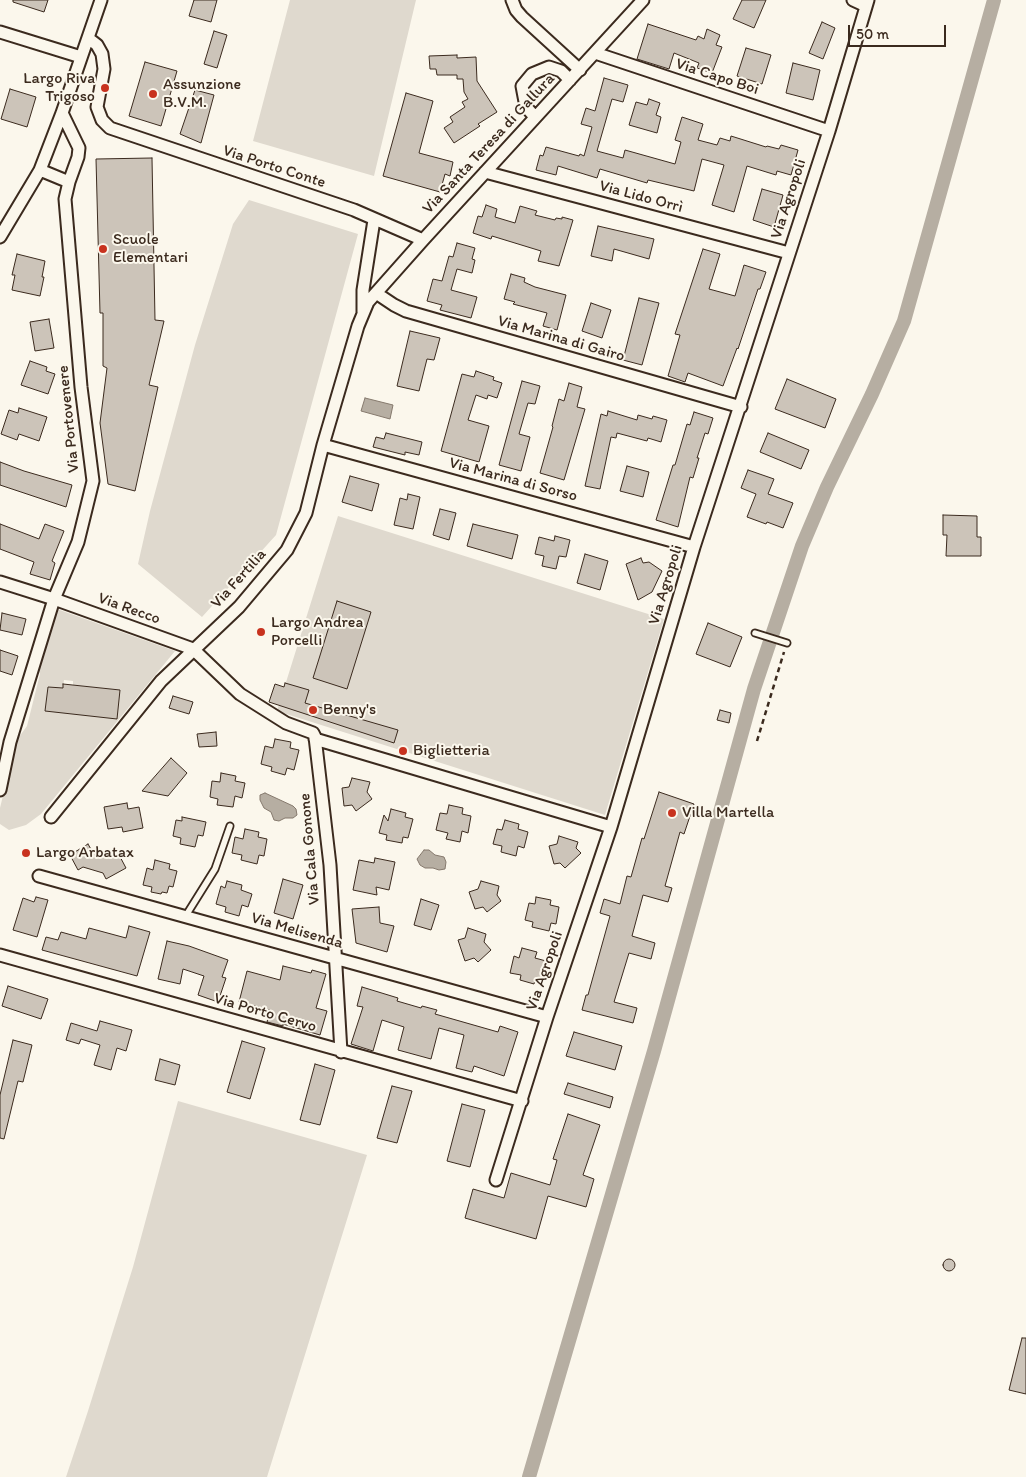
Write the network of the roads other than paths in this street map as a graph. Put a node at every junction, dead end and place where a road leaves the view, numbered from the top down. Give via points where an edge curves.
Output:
1 (101, 0) edge
2 (512, 0) edge
3 (643, 0) edge
4 (853, 0) edge
5 (867, 3) edge
6 (0, 32) edge
7 (88, 38) junction
8 (595, 53) junction
9 (81, 57) junction
10 (580, 70) junction
11 (570, 80) junction
12 (62, 113) junction
13 (536, 117) junction
14 (829, 131) junction
15 (40, 170) junction
16 (485, 172) junction
17 (69, 182) junction
18 (374, 220) junction
19 (0, 237) edge
20 (423, 240) junction
21 (789, 254) junction
22 (376, 293) junction
23 (363, 313) junction
24 (741, 406) junction
25 (324, 445) junction
26 (694, 547) junction
27 (0, 582) edge
28 (54, 599) junction
29 (755, 633) dead end
30 (786, 644) road end
31 (192, 649) junction
32 (314, 736) junction
33 (5, 741) edge
34 (0, 790) edge
35 (51, 818) dead end
36 (230, 826) dead end
37 (611, 827) junction
38 (39, 876) dead end
39 (185, 917) junction
40 (0, 955) edge
41 (335, 959) junction
42 (547, 1017) junction
43 (341, 1052) junction
44 (522, 1101) junction
45 (496, 1180) dead end

1 - 7 street
2 - 10 street via 516,10
3 - 8 street, Via Santa Teresa di Gallura
4 - 5 street
5 - 14 street, Via Agropoli
6 - 9 street
7 - 9 street
7 - 18 street, Via Porto Conte via 99,47 104,61 97,109 113,130 354,210
8 - 10 street, Via Santa Teresa di Gallura
8 - 14 street, Via Capo Boi
9 - 12 street
10 - 11 street, Via Santa Teresa di Gallura
11 - 13 street, Via Santa Teresa di Gallura
11 - 13 street via 561,71 549,67 532,74 522,86 526,107
12 - 15 street
12 - 17 street, Via Portovenere via 79,148
13 - 16 street, Via Santa Teresa di Gallura
14 - 21 street, Via Agropoli
15 - 17 street
15 - 19 street
16 - 20 street, Via Santa Teresa di Gallura
16 - 21 street, Via Lido Orrì
17 - 28 street, Via Portovenere via 64,199 93,481 78,542
18 - 20 street, Via Porto Conte
18 - 23 street via 363,290
20 - 22 street, Via Santa Teresa di Gallura
21 - 24 street, Via Agropoli
22 - 23 street, Via Santa Teresa di Gallura
22 - 24 street, Via Marina di Gairo via 406,311
23 - 25 street, Via Fertilia
24 - 26 street, Via Agropoli
25 - 26 street, Via Marina di Sorso
25 - 31 street, Via Fertilia via 306,513 287,550 239,607
26 - 37 street, Via Agropoli
27 - 28 street, Via Recco
28 - 31 street, Via Recco
28 - 33 street, Via Portovenere
29 - 30 lane
31 - 32 street via 240,694 286,723
31 - 35 street, Via Fertilia via 161,681
32 - 37 street
32 - 41 street, Via Cala Gonone via 330,865
33 - 34 street, Via Portovenere
36 - 39 lane via 215,869
37 - 42 street, Via Agropoli
38 - 39 street, Via Melisenda
39 - 41 street, Via Melisenda
40 - 43 street, Via Porto Cervo
41 - 42 street, Via Melisenda
41 - 43 street, Via Cala Gonone
42 - 44 street, Via Agropoli
43 - 44 street, Via Porto Cervo
44 - 45 street, Via Agropoli

